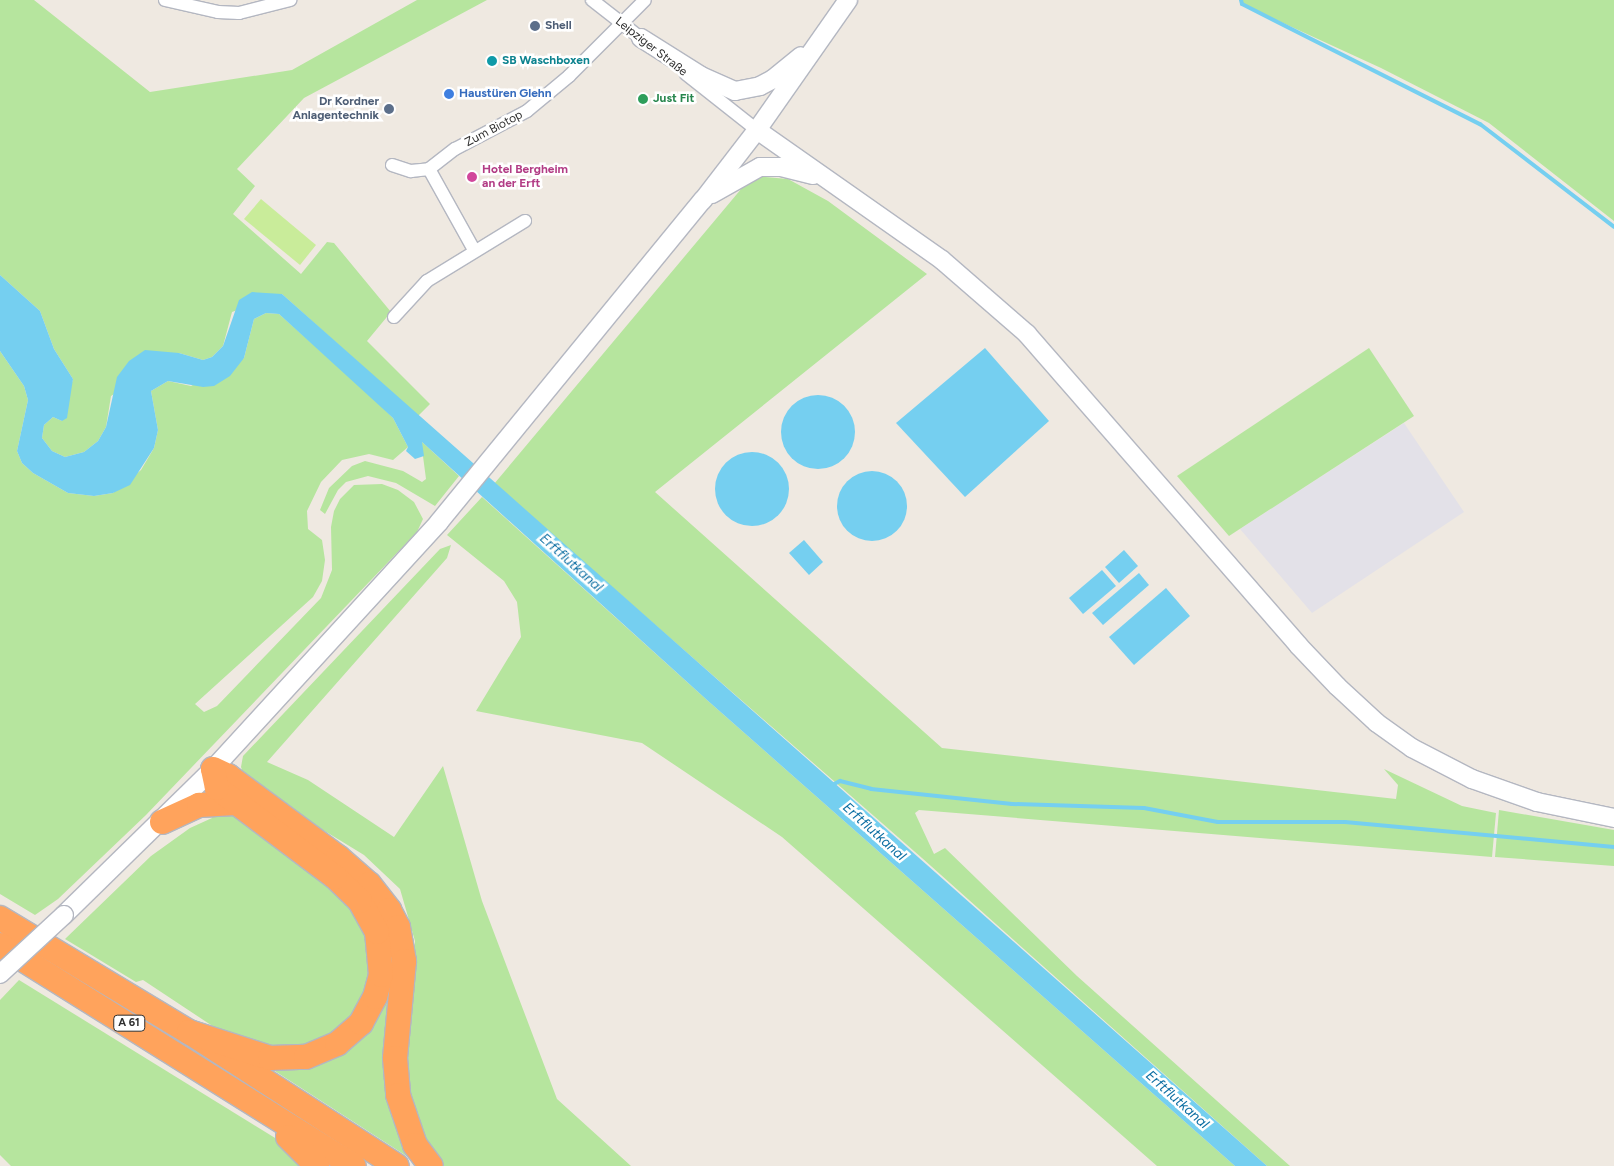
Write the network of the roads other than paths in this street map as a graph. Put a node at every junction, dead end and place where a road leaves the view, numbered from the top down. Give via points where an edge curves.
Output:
1 (165, 0) edge
2 (290, 0) edge
3 (592, 0) edge
4 (644, 0) edge
5 (848, 0) edge
6 (622, 23) junction
7 (641, 38) junction
8 (818, 41) junction
9 (757, 130) junction
10 (392, 165) dead end
11 (428, 168) junction
12 (825, 178) junction
13 (703, 200) junction
14 (525, 221) dead end
15 (474, 250) junction
16 (394, 317) dead end
17 (213, 769) junction
18 (234, 803) junction
19 (1614, 818) edge
20 (162, 822) junction
21 (0, 918) edge
22 (0, 945) edge
23 (0, 974) edge
24 (189, 1032) junction
25 (256, 1103) junction
26 (317, 1166) edge
27 (354, 1166) edge
28 (397, 1166) edge
29 (431, 1166) edge

1 - 2 street via 218,12 240,12
3 - 6 street, Leipziger Straße
4 - 6 street, Zum Biotop
5 - 8 main road
6 - 7 street, Leipziger Straße
6 - 11 street, Zum Biotop via 527,112 455,149
7 - 8 main road via 701,76 736,91 760,86 773,79
7 - 9 street, Leipziger Straße
8 - 9 main road
9 - 12 main road
9 - 13 main road
10 - 11 street via 411,171
11 - 15 street
12 - 13 main road via 781,167 760,167
12 - 19 main road via 942,260 1027,334 1298,645 1377,723 1412,748 1472,779 1537,802
13 - 17 main road via 462,495 381,588
14 - 15 street
15 - 16 street via 427,281
17 - 18 highway via 217,788
17 - 20 main road
17 - 29 highway via 228,776 338,857 369,884 390,910 398,926 404,961 395,1058 398,1095 415,1145
18 - 20 highway via 199,805
18 - 24 highway via 335,877 360,900 377,932 381,948 381,975 375,998 361,1023 337,1044 306,1057 270,1058
20 - 23 main road, bridge
21 - 24 highway, A 61
22 - 25 highway, A 61
24 - 28 highway, A 61
25 - 26 highway
25 - 27 highway, A 61

